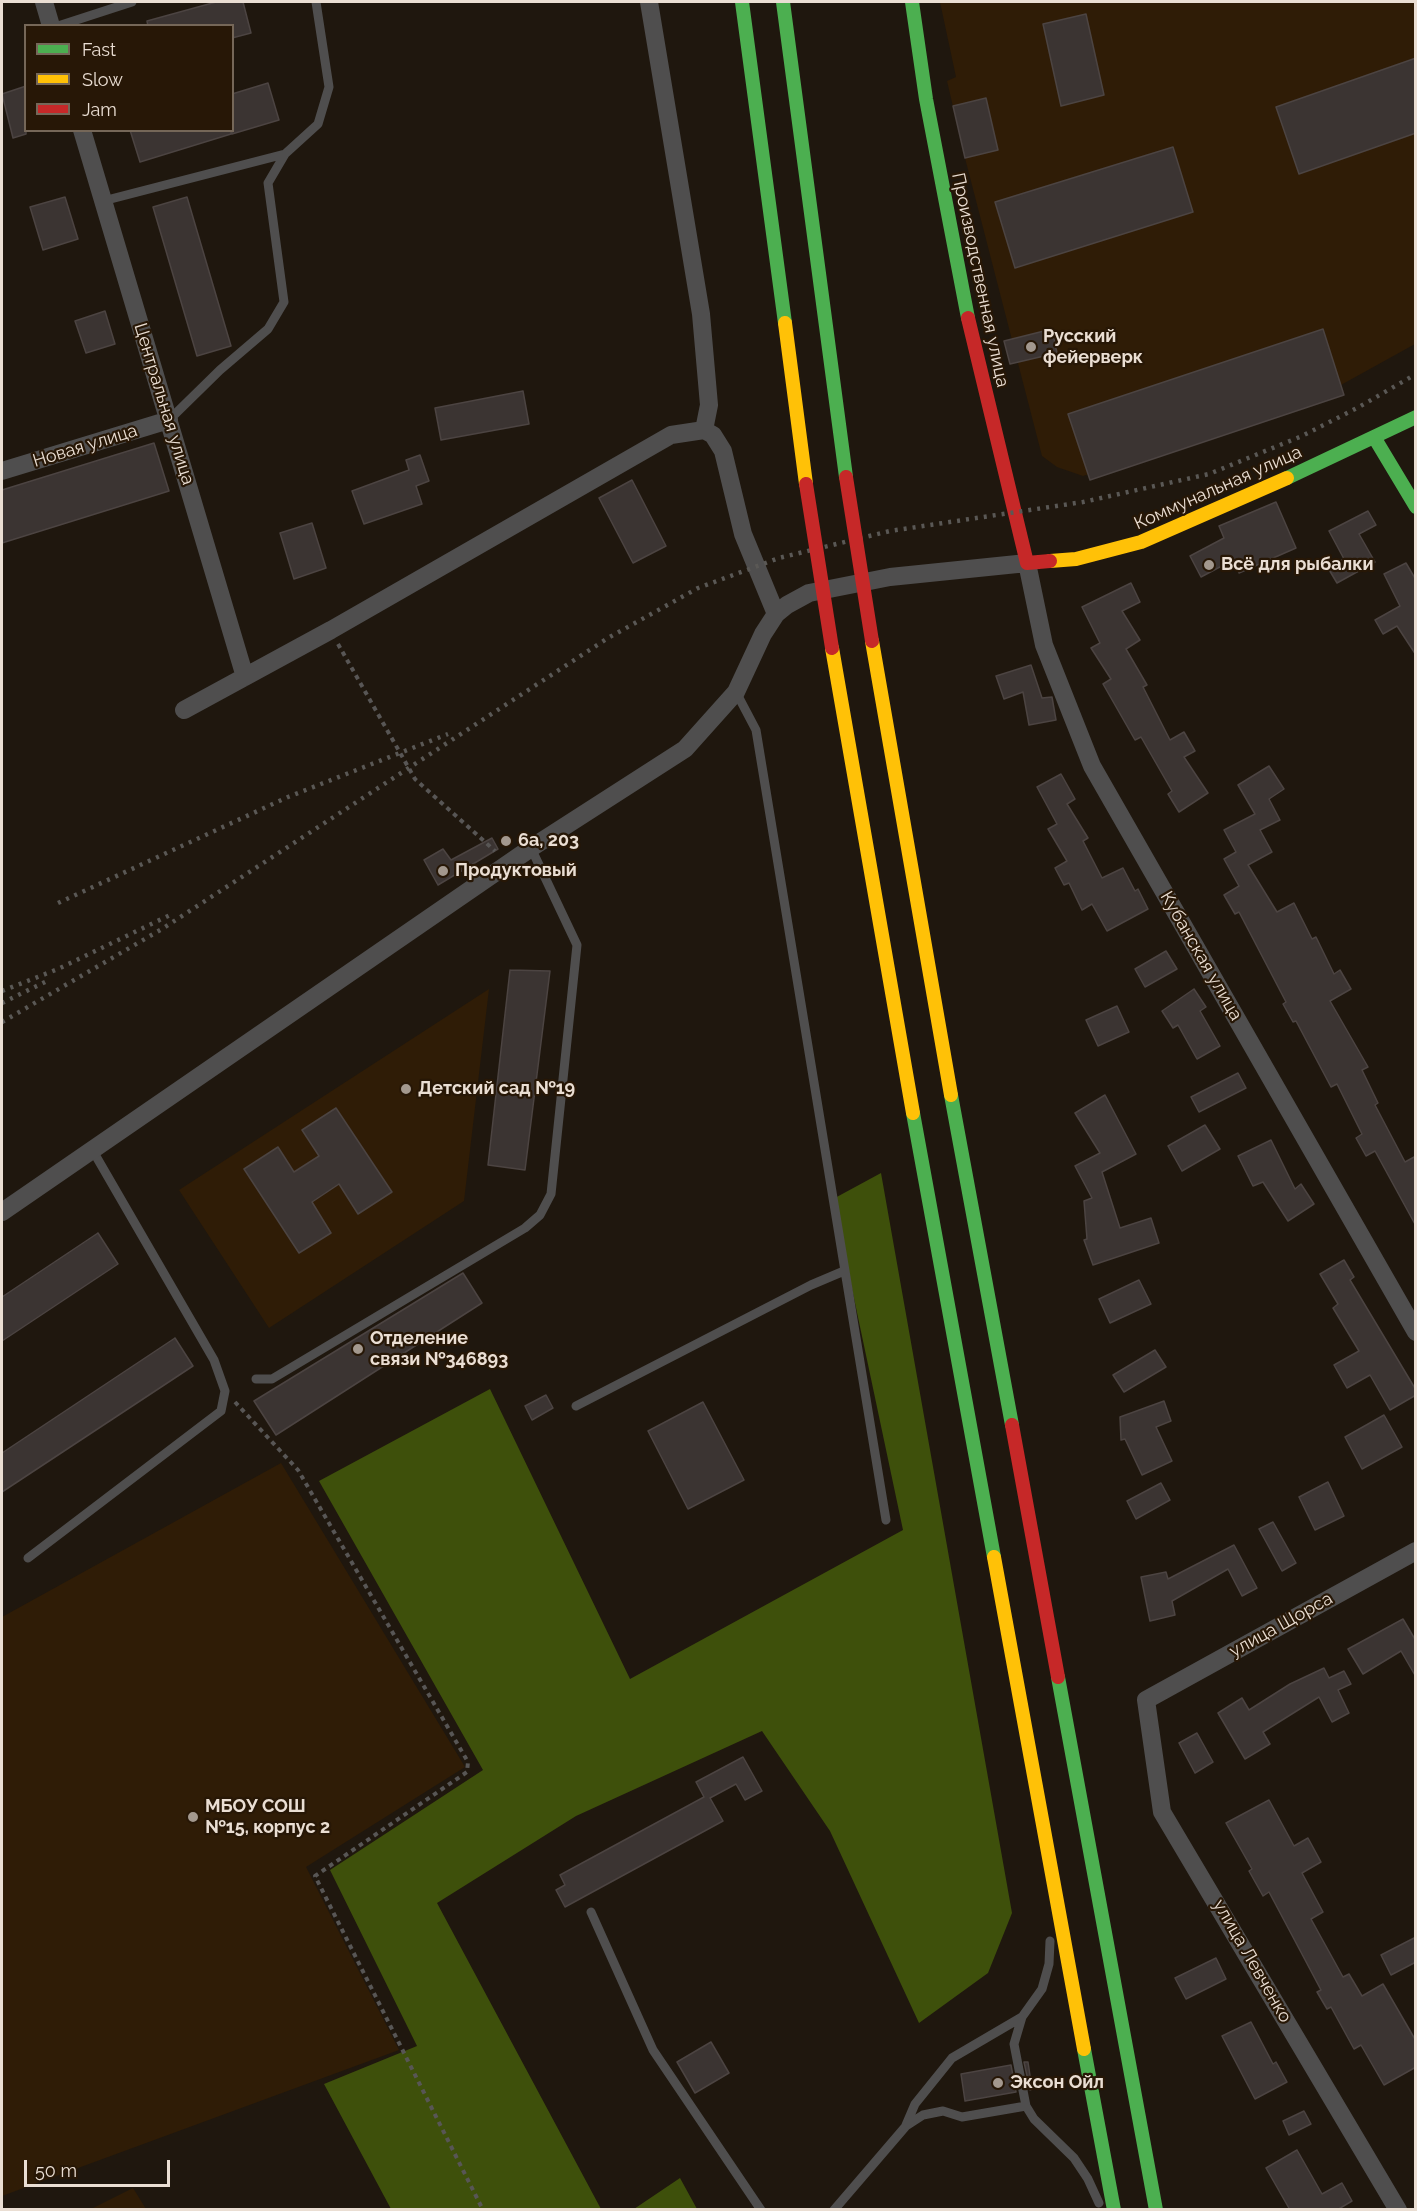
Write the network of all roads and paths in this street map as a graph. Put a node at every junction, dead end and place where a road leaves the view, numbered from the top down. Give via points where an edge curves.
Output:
1 (44, 2) edge
2 (132, 2) edge
3 (316, 2) edge
4 (649, 2) edge
5 (742, 2) edge
6 (783, 2) edge
7 (912, 2) edge
8 (50, 24) edge
9 (64, 24) edge
10 (83, 132) edge
11 (285, 154) junction
12 (104, 201) junction
13 (1416, 417) edge
14 (169, 420) junction
15 (704, 430) junction
16 (1374, 437) junction
17 (2, 471) edge
18 (1416, 507) edge
19 (1027, 563) junction
20 (776, 614) junction
21 (331, 630) junction
22 (245, 677) junction
23 (736, 692) junction
24 (184, 710) dead end
25 (531, 848) junction
26 (509, 863) junction
27 (93, 1151) junction
28 (2, 1212) edge
29 (844, 1271) junction
30 (1416, 1332) edge
31 (256, 1379) dead end
32 (225, 1391) junction
33 (576, 1406) dead end
34 (886, 1520) dead end
35 (1416, 1551) edge
36 (28, 1558) dead end
37 (1146, 1700) joint
38 (1043, 1824) junction
39 (1035, 1849) dead end
40 (591, 1912) dead end
41 (1050, 1934) dead end
42 (1022, 2017) junction
43 (1026, 2106) junction
44 (906, 2126) junction
45 (483, 2210) edge
46 (761, 2210) edge
47 (834, 2210) edge
48 (1101, 2210) edge
49 (1114, 2210) edge
50 (1156, 2210) edge
51 (1398, 2210) edge

1 - 8 street
2 - 9 lane
3 - 11 lane via 329,87 318,124
4 - 15 street via 700,314 708,405
5 - 38 main road, bridge via 831,648
6 - 50 main road, bridge via 846,477 919,921
7 - 19 main road, Производственная улица via 958,280
10 - 12 street, Центральная улица
11 - 12 lane
11 - 14 lane via 268,183 284,302 268,329
12 - 14 street, Центральная улица
13 - 16 main road, Коммунальная улица
14 - 17 street, Новая улица
14 - 22 street, Центральная улица
15 - 20 street via 713,435 723,451 743,534
15 - 21 street via 670,435
16 - 18 main road
16 - 19 main road, Коммунальная улица via 1141,542 1076,559
19 - 20 street via 890,577 809,593
19 - 30 street, Кубанская улица via 1044,645 1092,766
20 - 23 street
21 - 22 street
21 - 26 path via 415,779
22 - 24 street
23 - 25 street via 685,749
23 - 29 lane via 756,730
25 - 26 street
25 - 31 lane via 577,945 551,1194 540,1215 525,1228 272,1378
26 - 27 street
27 - 28 street
27 - 32 lane via 214,1360
29 - 33 lane
29 - 34 lane
32 - 36 lane via 221,1412
32 - 45 path via 298,1470 468,1762 467,1772 315,1876
35 - 37 street, улица Щорса
37 - 51 street, улица Левченко via 1162,1812
38 - 39 lane
38 - 49 main road
40 - 46 lane via 653,2050
41 - 42 lane via 1049,1964 1042,1989
42 - 43 lane via 1014,2044
42 - 44 lane via 952,2058 915,2104
43 - 44 lane via 962,2117 943,2111 923,2115
43 - 48 lane via 1074,2158
44 - 47 lane

